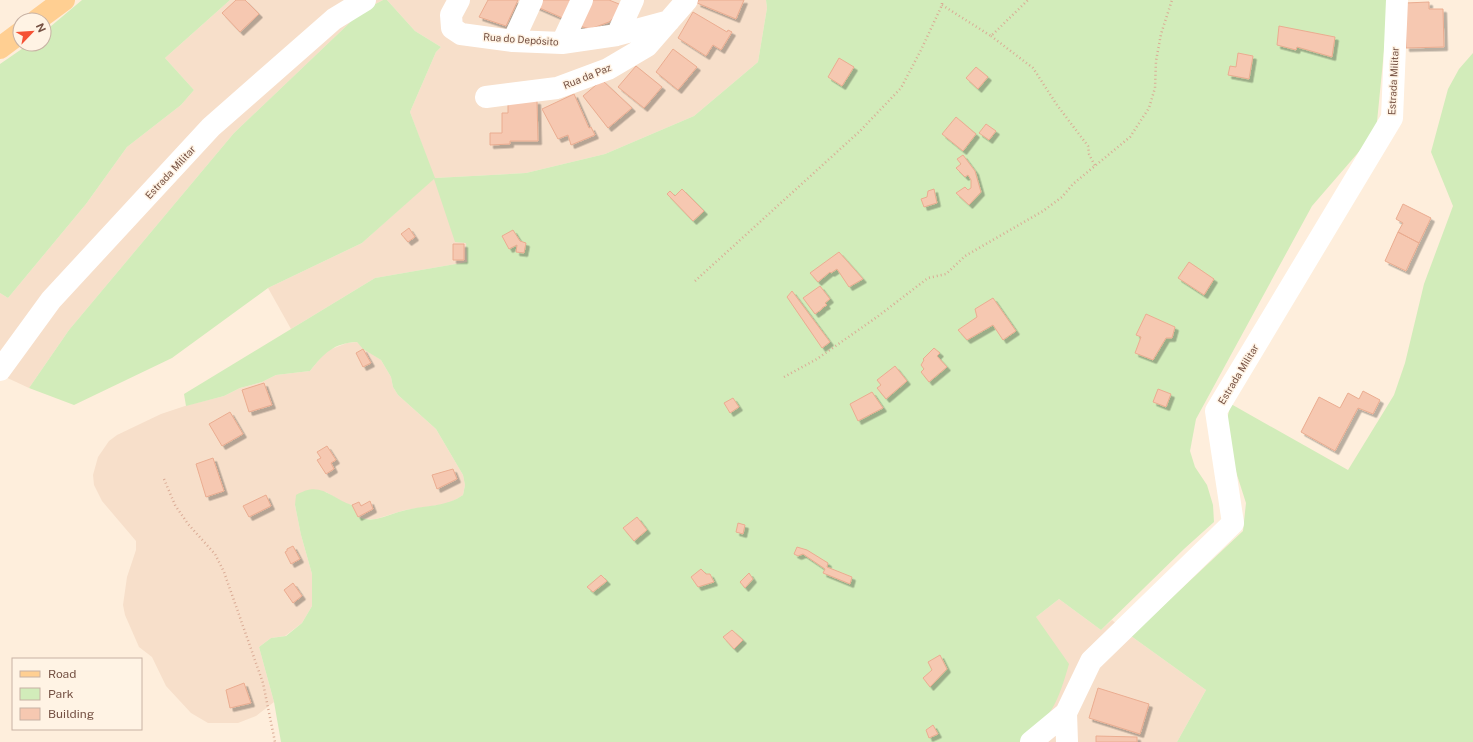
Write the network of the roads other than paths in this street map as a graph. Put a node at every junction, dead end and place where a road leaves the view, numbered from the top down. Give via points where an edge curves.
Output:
1 (64, 0) edge
2 (365, 0) edge
3 (459, 0) edge
4 (532, 0) edge
5 (582, 0) edge
6 (633, 0) edge
7 (687, 0) edge
8 (1397, 0) edge
9 (48, 12) edge
10 (669, 21) junction
11 (617, 35) junction
12 (12, 39) edge
13 (513, 40) junction
14 (562, 43) junction
15 (0, 48) edge
16 (486, 97) dead end
17 (0, 370) edge
18 (1066, 713) junction
19 (1030, 742) edge
20 (1067, 742) edge

1 - 9 main road
2 - 17 street, Estrada Militar via 334,19 211,127 51,300
3 - 13 street, Rua do Depósito via 451,15 452,28 461,34
4 - 13 street
5 - 14 street
6 - 11 street
7 - 10 street, Rua da Paz
8 - 18 street, Estrada Militar via 1392,118 1216,411 1233,523 1091,661
10 - 11 street, Rua do Depósito
10 - 16 street, Rua da Paz via 647,46 608,69 557,88
11 - 14 street, Rua do Depósito
12 - 15 main road
13 - 14 street, Rua do Depósito
18 - 19 street
18 - 20 street, Estrada Militar

